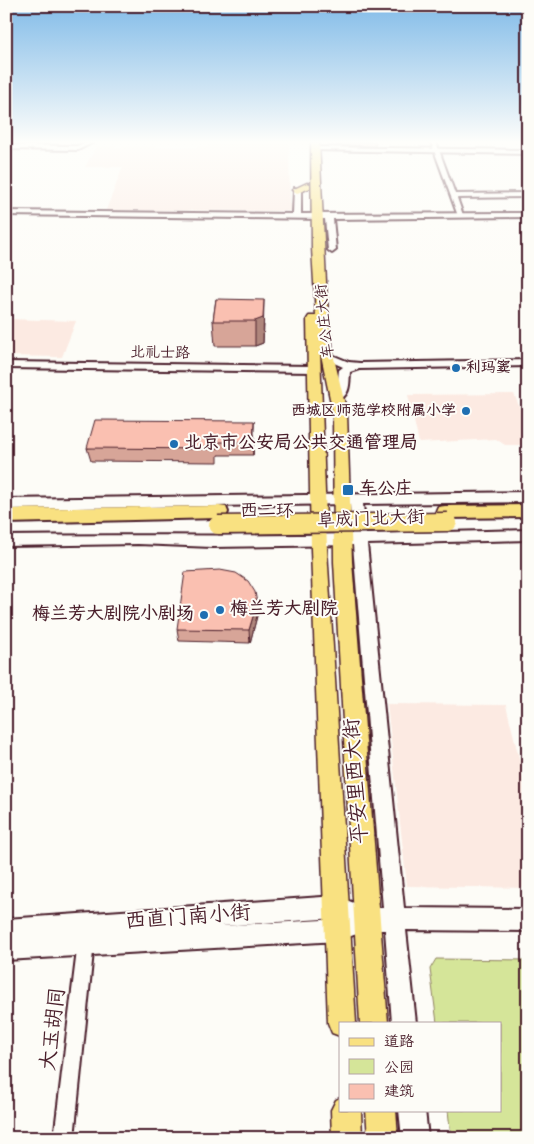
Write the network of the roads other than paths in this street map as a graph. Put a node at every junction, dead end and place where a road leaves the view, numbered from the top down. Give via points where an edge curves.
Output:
1 (300, 195) edge
2 (310, 195) edge
3 (314, 195) edge
4 (499, 195) edge
5 (452, 196) joint
6 (6, 214) edge
7 (460, 215) junction
8 (528, 215) edge
9 (313, 217) junction
10 (332, 250) joint
11 (319, 258) junction
12 (327, 356) junction
13 (528, 363) edge
14 (6, 365) edge
15 (360, 366) junction
16 (314, 369) junction
17 (338, 396) junction
18 (528, 497) edge
19 (350, 499) junction
20 (318, 500) junction
21 (6, 504) edge
22 (528, 510) edge
23 (6, 516) edge
24 (447, 517) junction
25 (218, 518) junction
26 (528, 522) edge
27 (6, 528) edge
28 (528, 535) edge
29 (351, 539) junction
30 (319, 540) junction
31 (6, 541) edge
32 (336, 907) junction
33 (367, 919) junction
34 (394, 919) junction
35 (528, 920) edge
36 (6, 930) edge
37 (338, 930) junction
38 (86, 935) junction
39 (6, 949) edge
40 (342, 1022) edge
41 (374, 1022) edge
42 (404, 1022) edge
43 (346, 1112) edge
44 (381, 1112) edge
45 (412, 1112) edge
46 (64, 1138) edge
47 (347, 1138) edge
48 (383, 1138) edge
49 (415, 1138) edge

1 - 9 street
2 - 9 main road, 车公庄大街
3 - 9 main road, 车公庄大街
4 - 5 street
5 - 7 street
6 - 9 street
7 - 8 street
7 - 9 street
9 - 10 street
9 - 11 main road, 车公庄大街
9 - 16 main road, 车公庄大街
10 - 11 main road
11 - 12 main road, 车公庄大街
12 - 15 street
12 - 17 main road, 车公庄大街
13 - 15 street
14 - 16 street, 北礼士路
15 - 17 street via 345,370 343,391
16 - 20 main road, 车公庄大街
17 - 19 main road, 车公庄大街
18 - 19 street, 阜成门北大街
19 - 20 street, 阜成门北大街
19 - 29 street
20 - 21 street, 阜成门北大街
20 - 30 main road, 车公庄大街
22 - 24 highway, 西二环
23 - 25 highway, 西二环
24 - 25 highway, 西二环, bridge
24 - 26 highway, 西二环
25 - 27 highway, 西二环
28 - 29 street, 阜成门北大街
29 - 30 street, 阜成门北大街
29 - 33 main road, 平安里西大街 via 348,638
29 - 34 street
30 - 31 street, 阜成门北大街
30 - 32 main road, 平安里西大街
32 - 33 street, 西直门南小街
32 - 37 main road, 平安里西大街
32 - 38 street, 西直门南小街
33 - 34 street, 西直门南小街
33 - 37 street, 西直门南小街
33 - 41 main road, 平安里西大街
34 - 35 street, 西直门南小街
34 - 42 street
36 - 38 street, 西直门南小街
37 - 38 street, 西直门南小街
37 - 40 main road, 平安里西大街
38 - 39 street, 西直门南小街
38 - 46 street, 大玉胡同
43 - 47 main road
44 - 48 main road
45 - 49 street

